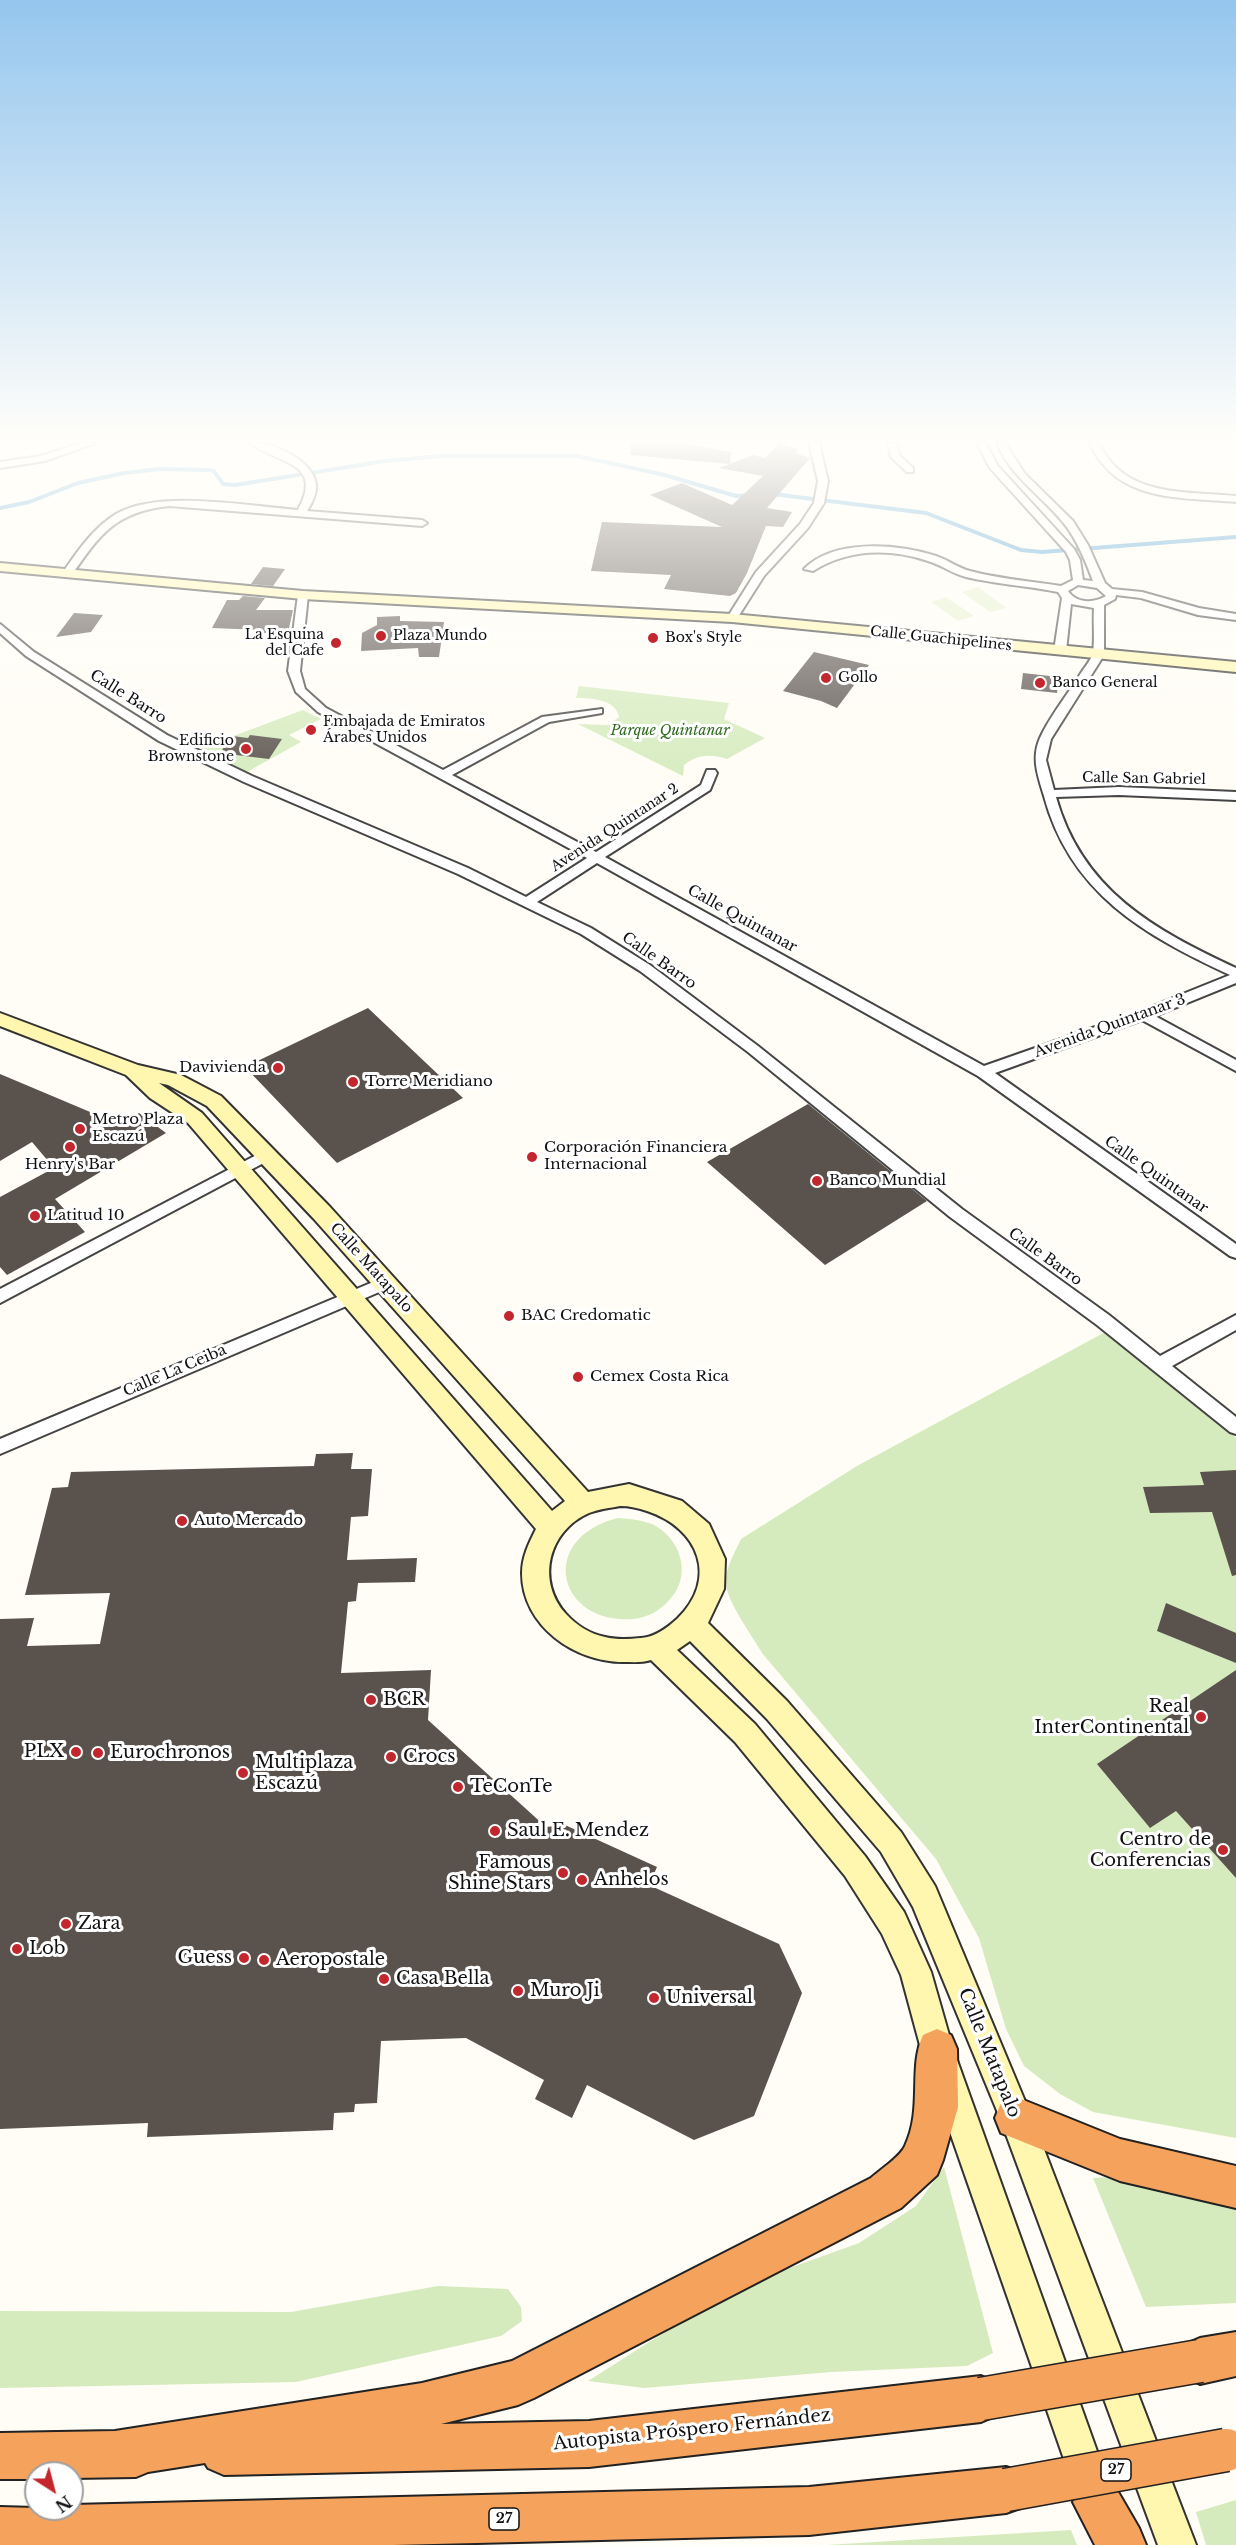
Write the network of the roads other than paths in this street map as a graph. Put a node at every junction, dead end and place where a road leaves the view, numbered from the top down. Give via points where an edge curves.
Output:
1 (77, 562) edge
2 (771, 562) edge
3 (821, 562) edge
4 (941, 562) edge
5 (1075, 562) edge
6 (1091, 562) edge
7 (0, 567) edge
8 (809, 569) dead end
9 (68, 574) junction
10 (1078, 582) junction
11 (1100, 585) junction
12 (1110, 592) junction
13 (1065, 594) junction
14 (303, 595) junction
15 (1099, 604) junction
16 (1236, 617) edge
17 (732, 618) junction
18 (0, 627) edge
19 (1060, 651) junction
20 (1098, 655) junction
21 (1236, 667) edge
22 (598, 711) dead end
23 (711, 772) dead end
24 (443, 775) junction
25 (1051, 794) junction
26 (1236, 796) edge
27 (597, 858) junction
28 (527, 902) junction
29 (1236, 973) edge
30 (1236, 978) edge
31 (1143, 1016) junction
32 (0, 1019) edge
33 (1236, 1066) edge
34 (133, 1070) junction
35 (982, 1072) junction
36 (268, 1154) junction
37 (237, 1169) junction
38 (1236, 1252) edge
39 (385, 1283) junction
40 (351, 1296) junction
41 (0, 1298) edge
42 (1236, 1322) edge
43 (1160, 1364) junction
44 (1236, 1426) edge
45 (0, 1446) edge
46 (583, 1504) junction
47 (551, 1528) junction
48 (692, 1624) junction
49 (656, 1647) junction
50 (937, 2049) junction
51 (1016, 2118) junction
52 (1236, 2187) edge
53 (1218, 2357) edge
54 (1231, 2448) edge
55 (116, 2454) junction
56 (0, 2456) edge
57 (1097, 2502) junction
58 (0, 2533) edge
59 (159, 2545) edge
60 (1114, 2545) edge
61 (1122, 2545) edge
62 (1177, 2545) edge

1 - 9 street
2 - 17 street
3 - 8 street
4 - 13 street via 971,575
5 - 10 street
6 - 11 street
7 - 9 street, Calle Guachipelines
9 - 14 street, Calle Guachipelines
10 - 11 street
10 - 13 street via 1068,585
11 - 12 street
12 - 15 street via 1107,601
12 - 16 street via 1139,594 1192,610
13 - 15 street via 1080,603
13 - 19 street
14 - 17 street, Calle Guachipelines
14 - 24 street, Calle Quintanar via 294,671 300,690 322,710
15 - 20 street
17 - 19 street, Calle Guachipelines
18 - 28 street, Calle Barro via 30,654 163,738
19 - 20 street, Calle Guachipelines
20 - 21 street, Calle Guachipelines
20 - 25 street via 1045,739 1040,760
22 - 24 street via 546,719
23 - 27 street, Avenida Quintanar 2 via 706,787
24 - 27 street, Calle Quintanar
25 - 26 street, Calle San Gabriel via 1119,791
25 - 29 street via 1056,819 1069,848 1112,899 1151,929
27 - 28 street, Avenida Quintanar 2
27 - 35 street, Calle Quintanar
28 - 43 street, Calle Barro via 586,931 645,968 753,1049 956,1213
30 - 31 street, Avenida Quintanar 3
31 - 33 street
31 - 35 street, Avenida Quintanar 3
32 - 34 street, Calle Matapalo
34 - 36 street, Calle Matapalo via 174,1080 214,1101
34 - 37 street, Calle Matapalo via 157,1093 195,1118
35 - 38 street, Calle Quintanar
36 - 37 street
36 - 39 street, Calle Matapalo
37 - 40 street, Calle Matapalo
37 - 41 street
39 - 40 street, Calle La Ceiba
39 - 46 street, Calle Matapalo
40 - 45 street, Calle La Ceiba
40 - 47 street, Calle Matapalo
42 - 43 street
43 - 44 street, Calle Barro
46 - 47 street
46 - 48 street via 629,1495 653,1499 692,1521 711,1552 714,1577 708,1602
47 - 49 street via 539,1550 535,1574 549,1616 564,1631 600,1648 632,1651
48 - 49 street
48 - 51 street, Calle Matapalo via 777,1710 891,1842 924,1897
49 - 50 street via 744,1732 855,1866 893,1923 916,1972
50 - 55 highway via 937,2107 922,2160 886,2193 518,2382 422,2406
50 - 57 street
51 - 52 highway via 1120,2160
51 - 62 street, Calle Matapalo
53 - 55 highway, Autopista Próspero Fernández, bridge via 981,2399 589,2444
54 - 58 highway, 27, bridge via 1006,2490 809,2511
55 - 56 highway, Autopista Próspero Fernández
57 - 60 street
57 - 61 highway
58 - 59 highway

